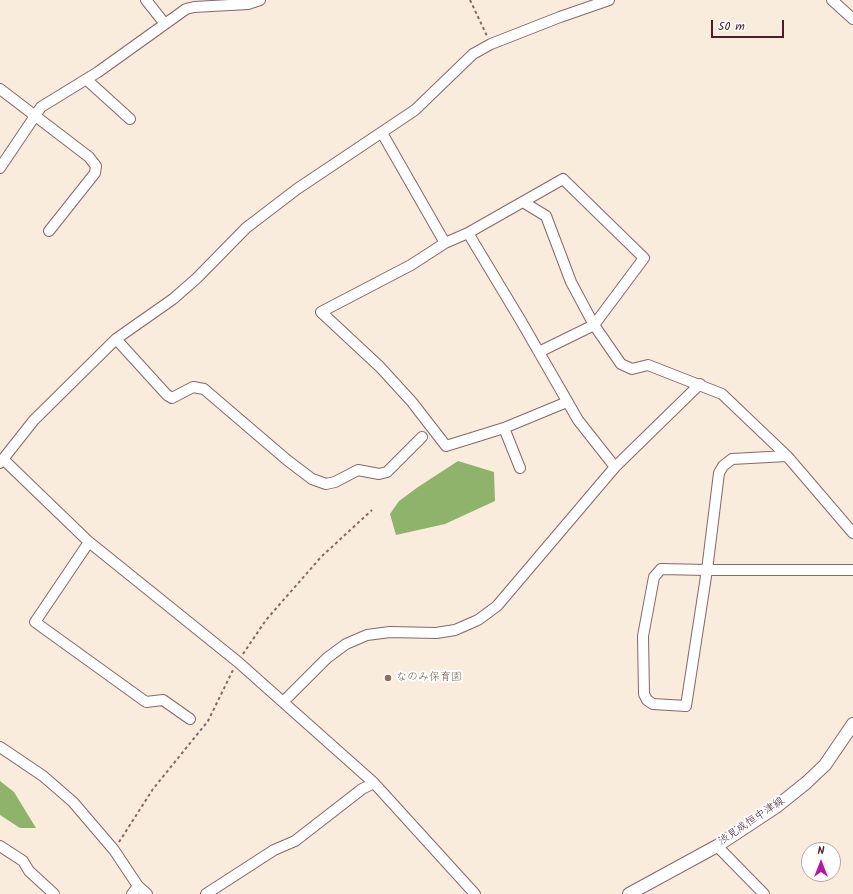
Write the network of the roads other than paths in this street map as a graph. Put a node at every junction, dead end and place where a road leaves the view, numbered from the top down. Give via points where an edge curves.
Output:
1 (146, 0) edge
2 (260, 0) edge
3 (609, 0) edge
4 (832, 0) edge
5 (185, 4) edge
6 (853, 19) edge
7 (165, 24) junction
8 (87, 80) junction
9 (0, 89) edge
10 (35, 116) junction
11 (130, 119) dead end
12 (382, 133) junction
13 (0, 168) edge
14 (524, 202) junction
15 (49, 231) dead end
16 (468, 233) junction
17 (445, 243) junction
18 (594, 325) junction
19 (116, 340) junction
20 (539, 352) junction
21 (700, 384) junction
22 (567, 402) junction
23 (504, 428) junction
24 (422, 437) dead end
25 (787, 456) junction
26 (1, 461) edge
27 (615, 467) junction
28 (520, 468) dead end
29 (853, 533) edge
30 (89, 542) junction
31 (707, 570) junction
32 (853, 570) edge
33 (283, 702) junction
34 (190, 719) dead end
35 (853, 724) edge
36 (0, 747) edge
37 (374, 783) junction
38 (0, 846) edge
39 (717, 846) junction
40 (138, 886) junction
41 (54, 894) edge
42 (132, 894) edge
43 (147, 894) edge
44 (206, 894) edge
45 (475, 894) edge
46 (629, 894) edge
47 (764, 894) edge

1 - 7 street
2 - 5 street via 248,4 194,7
3 - 12 street via 491,44 473,54 415,110
4 - 6 street
5 - 7 street
7 - 8 street
8 - 10 street via 47,102
8 - 11 street
9 - 10 street
10 - 13 street
10 - 15 street via 89,157 96,166 95,173
12 - 17 street
12 - 19 street via 297,189 246,228 197,278
14 - 16 street
14 - 18 street via 546,216 571,282
14 - 18 street via 563,179 644,258
16 - 17 street
16 - 20 street
17 - 23 street via 411,265 321,312 380,367 412,402 446,446
18 - 20 street
18 - 21 street via 621,364 632,369 648,365
19 - 24 street via 167,395 172,398 193,387 204,388 287,460 312,478 326,484 358,470 379,474 387,472
19 - 26 street via 34,420
20 - 22 street
21 - 25 street via 722,394
21 - 27 street
22 - 23 street
22 - 27 street
23 - 28 street
25 - 29 street
25 - 31 street via 732,459 723,466 719,473
26 - 30 street
27 - 33 street via 497,606 478,620 455,630 436,633 390,632 367,635 346,644 328,658
30 - 33 street via 238,662
30 - 34 street via 35,622 146,702 163,700
31 - 31 street via 686,706 653,704 644,694 643,636 654,577 661,570
31 - 32 street
33 - 37 street
35 - 39 main road, 渋見成恒中津線 via 825,765 806,783 776,807
36 - 40 street via 43,776 73,802 114,850
37 - 44 street via 356,793 295,841 274,850
37 - 45 street
38 - 41 street via 23,861 29,871
39 - 46 main road, 渋見成恒中津線
39 - 47 street
40 - 42 street
40 - 43 street

